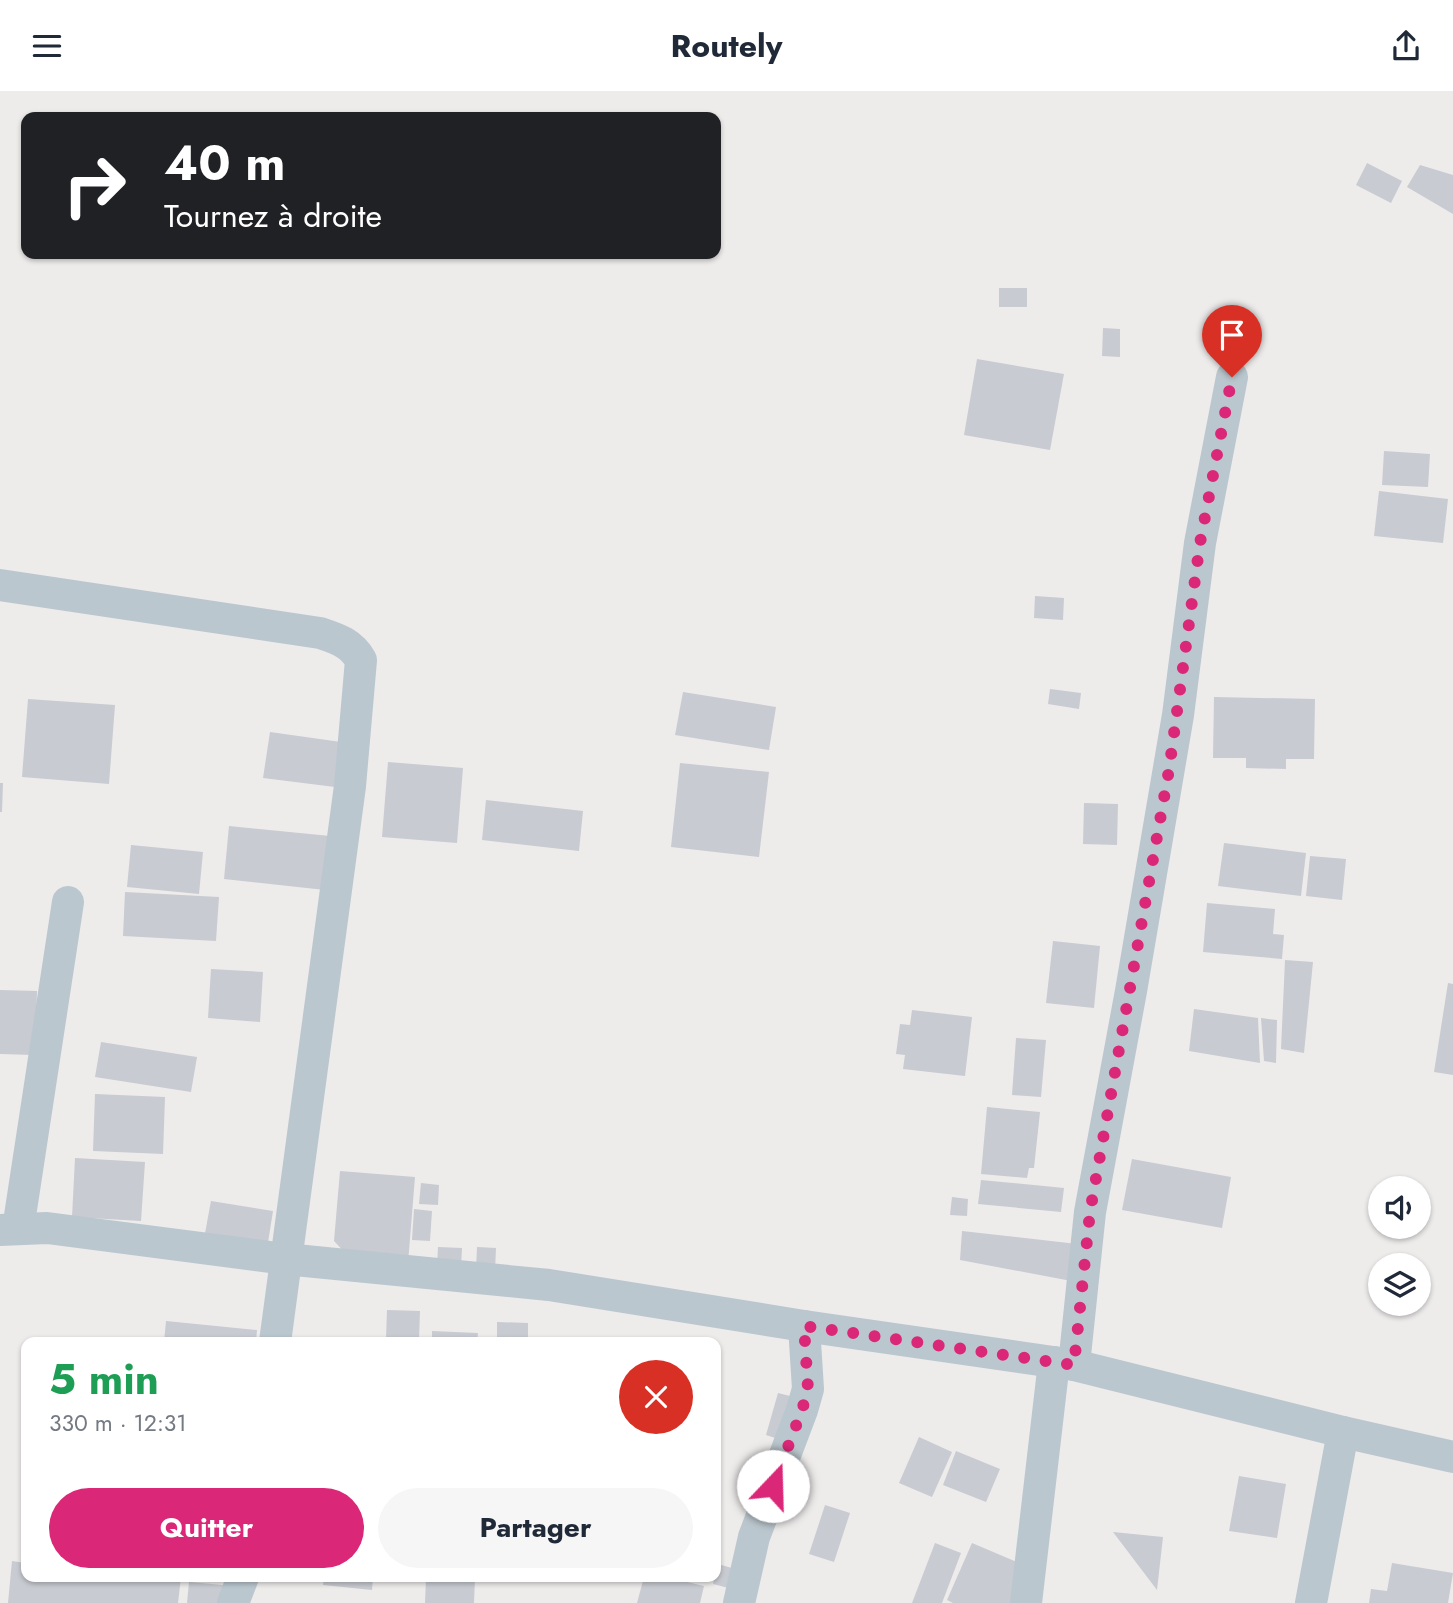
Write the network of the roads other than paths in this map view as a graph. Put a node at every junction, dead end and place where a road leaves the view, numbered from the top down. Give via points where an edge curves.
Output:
1 (1232, 377) dead end
2 (0, 585) edge
3 (68, 902) dead end
4 (9, 1230) edge
5 (285, 1259) junction
6 (804, 1326) junction
7 (276, 1337) edge
8 (1064, 1364) junction
9 (1343, 1432) junction
10 (1453, 1457) edge
11 (241, 1582) edge
12 (233, 1603) edge
13 (740, 1603) edge
14 (1026, 1603) edge
15 (1311, 1603) edge

1 - 8 street via 1200,543 1169,770
2 - 5 street via 320,633 354,647 361,660 350,786
3 - 4 street
4 - 5 street via 47,1228
5 - 6 street via 549,1285
5 - 7 street
6 - 8 street
6 - 13 street via 808,1389 754,1537
8 - 9 street
8 - 14 street
9 - 10 street
9 - 15 street
11 - 12 street

